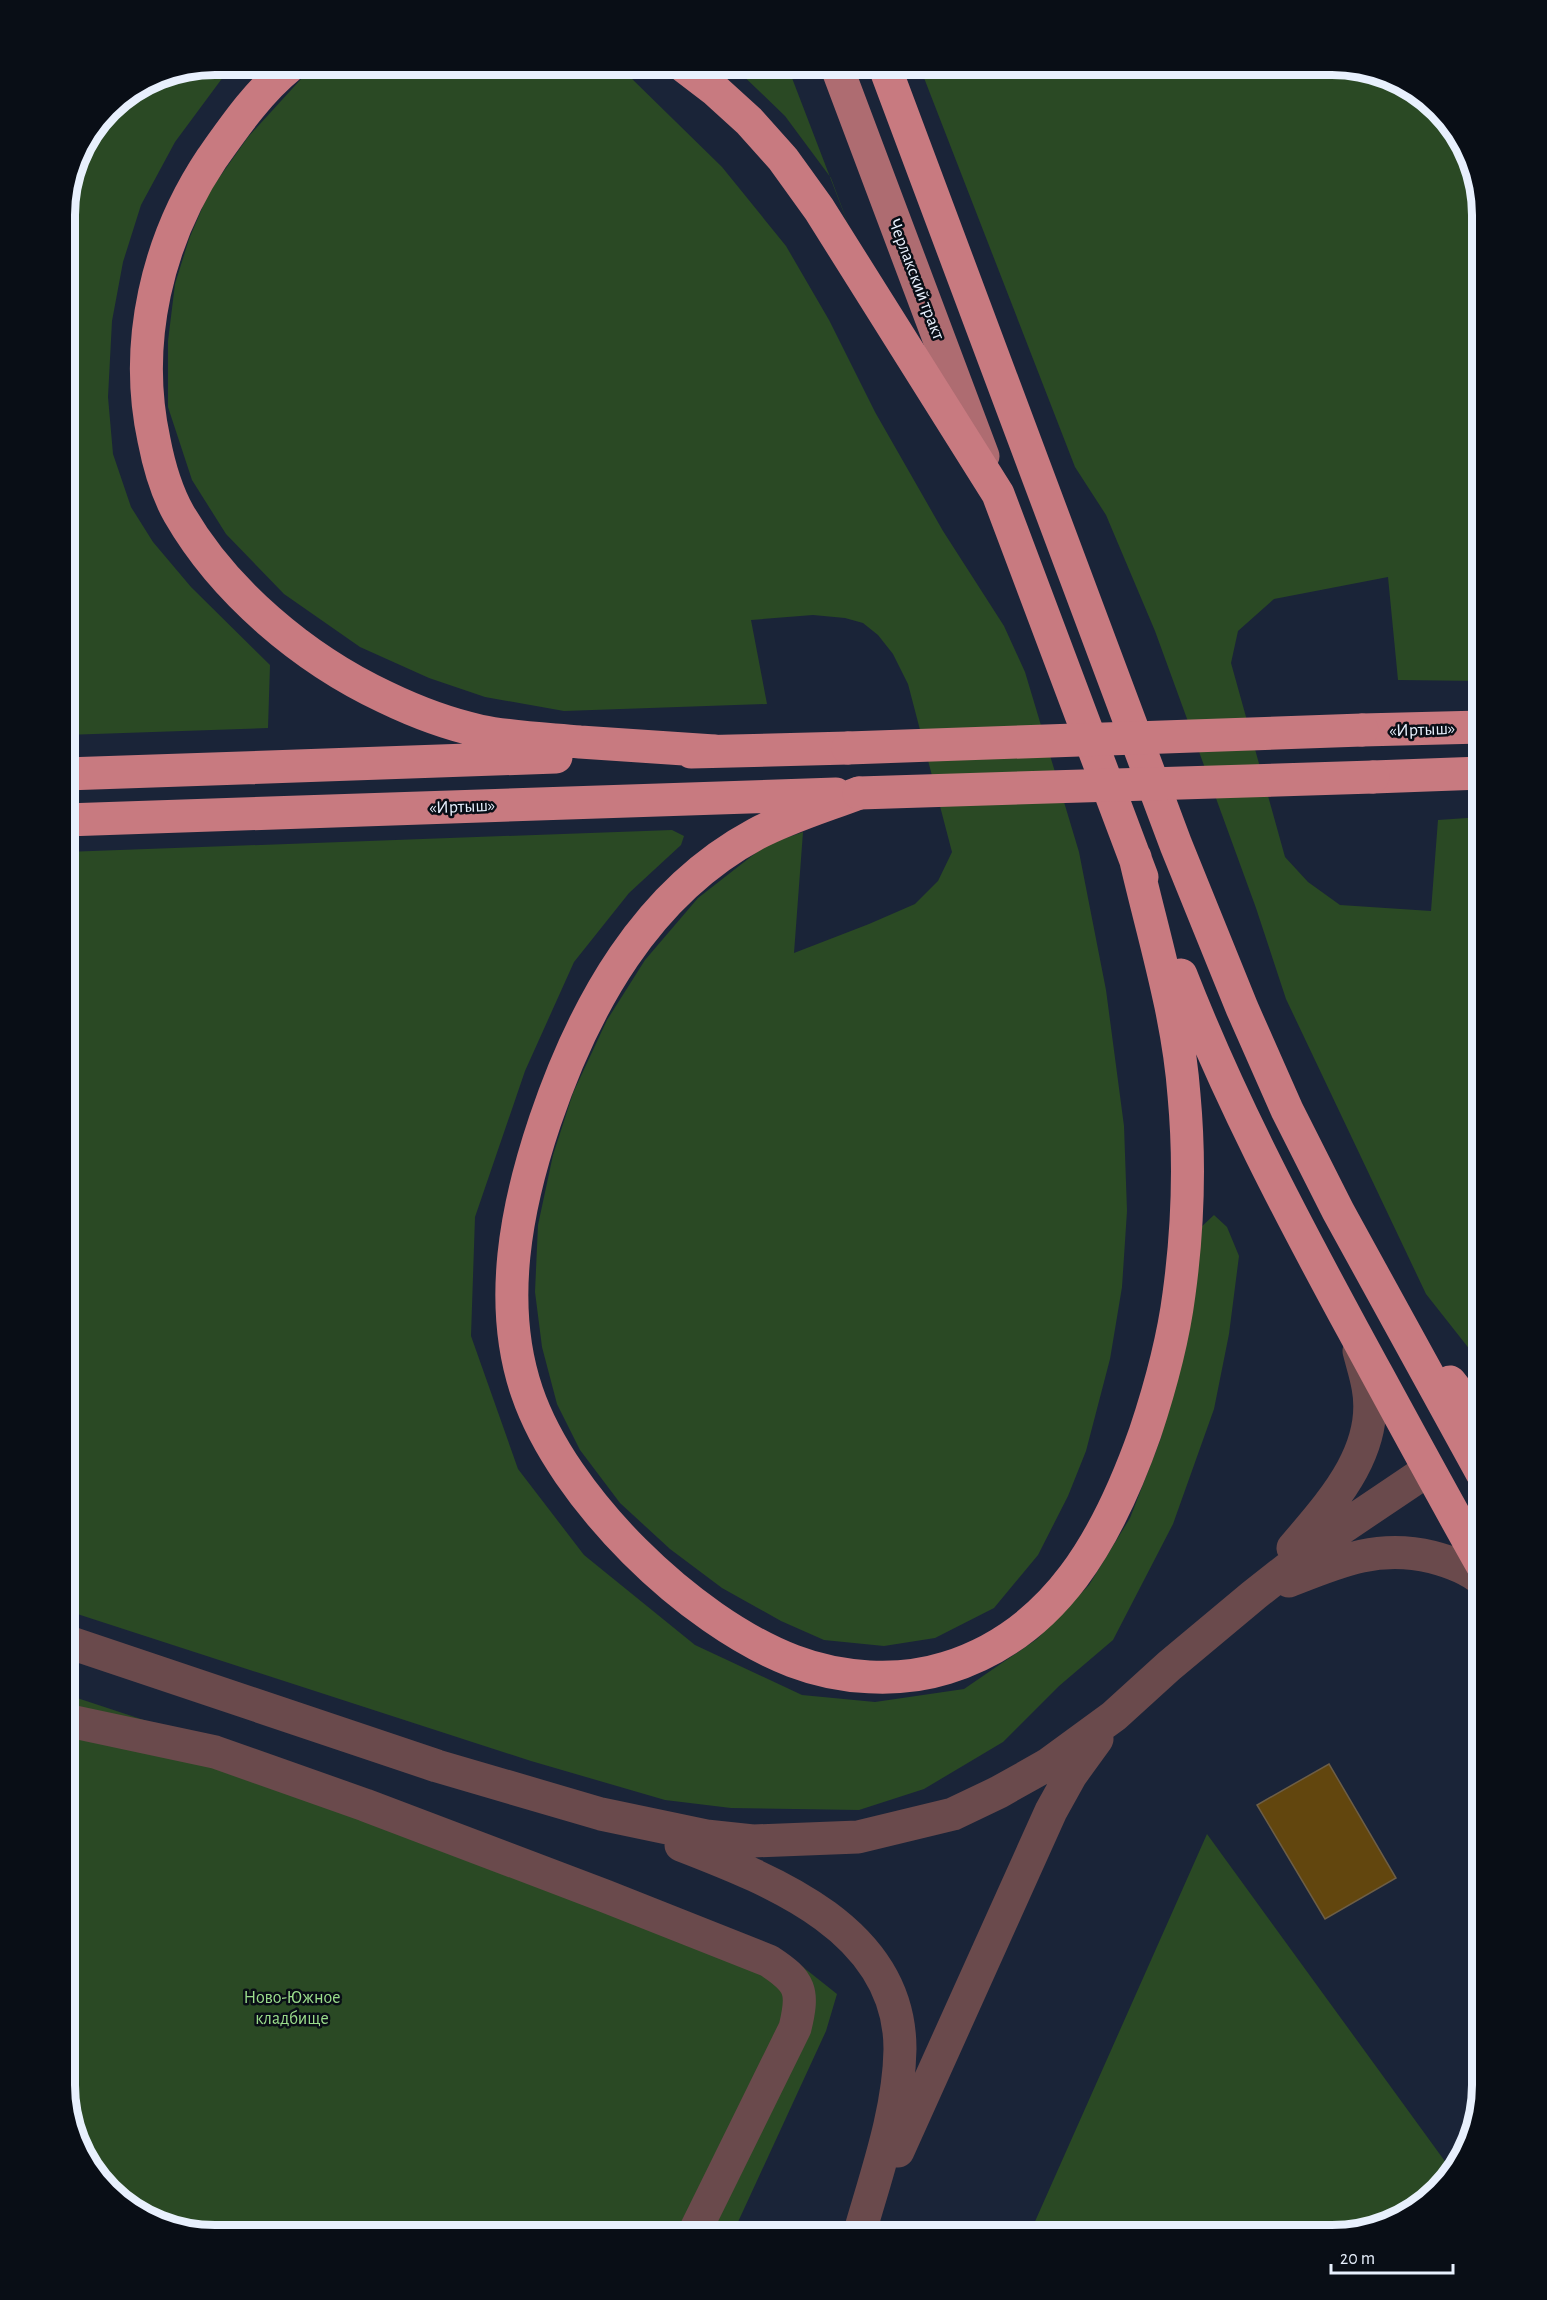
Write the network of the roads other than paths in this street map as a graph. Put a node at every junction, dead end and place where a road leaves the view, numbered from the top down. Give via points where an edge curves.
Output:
1 (278, 75) edge
2 (694, 75) edge
3 (840, 75) edge
4 (888, 75) edge
5 (998, 494) junction
6 (1472, 727) edge
7 (714, 752) junction
8 (1472, 773) edge
9 (75, 774) edge
10 (859, 793) junction
11 (75, 820) edge
12 (1134, 856) junction
13 (1354, 1332) junction
14 (1472, 1437) edge
15 (1472, 1450) edge
16 (1428, 1470) junction
17 (1472, 1547) edge
18 (1472, 1572) edge
19 (1254, 1595) junction
20 (75, 1645) edge
21 (1114, 1716) junction
22 (75, 1722) edge
23 (602, 1814) junction
24 (698, 2225) edge
25 (862, 2225) edge
26 (864, 2225) edge

1 - 7 highway via 250,104 179,214 150,312 145,367 150,422 160,469 178,512 205,553 241,595 337,671 386,697 479,731
2 - 5 highway via 725,98 783,159 824,217
3 - 5 main road, Черлакский тракт
4 - 14 highway via 1172,834 1238,998 1287,1110 1338,1210 1395,1313
5 - 12 highway
6 - 7 highway, «Иртыш», bridge
7 - 9 highway
8 - 10 highway, «Иртыш», bridge
10 - 11 highway, «Иртыш»
10 - 12 highway via 760,832 717,858 684,885 624,955 594,1004 551,1102 519,1213 513,1266 513,1318 526,1390 552,1446 582,1493 618,1535 703,1609 750,1641 794,1662 832,1672 899,1677 942,1670 1006,1640 1044,1609 1090,1555 1130,1475 1169,1351 1179,1296 1187,1166 1184,1093 1175,1023
12 - 13 highway via 1202,1030 1244,1124
13 - 16 highway
13 - 19 street via 1369,1388 1370,1415 1364,1446 1326,1509
15 - 16 highway
16 - 17 highway
16 - 19 street via 1324,1540
18 - 19 street via 1444,1560 1390,1551 1337,1561
19 - 21 street
20 - 23 street via 437,1766
21 - 23 street via 1047,1765 953,1814 858,1837 753,1841 706,1836
21 - 26 street via 1071,1775 1051,1811
22 - 24 street via 237,1759 605,1896 769,1961 791,1976 801,2002 795,2028
23 - 25 street via 735,1866 787,1892 853,1937 872,1960 889,1990 897,2016 900,2048 888,2132

